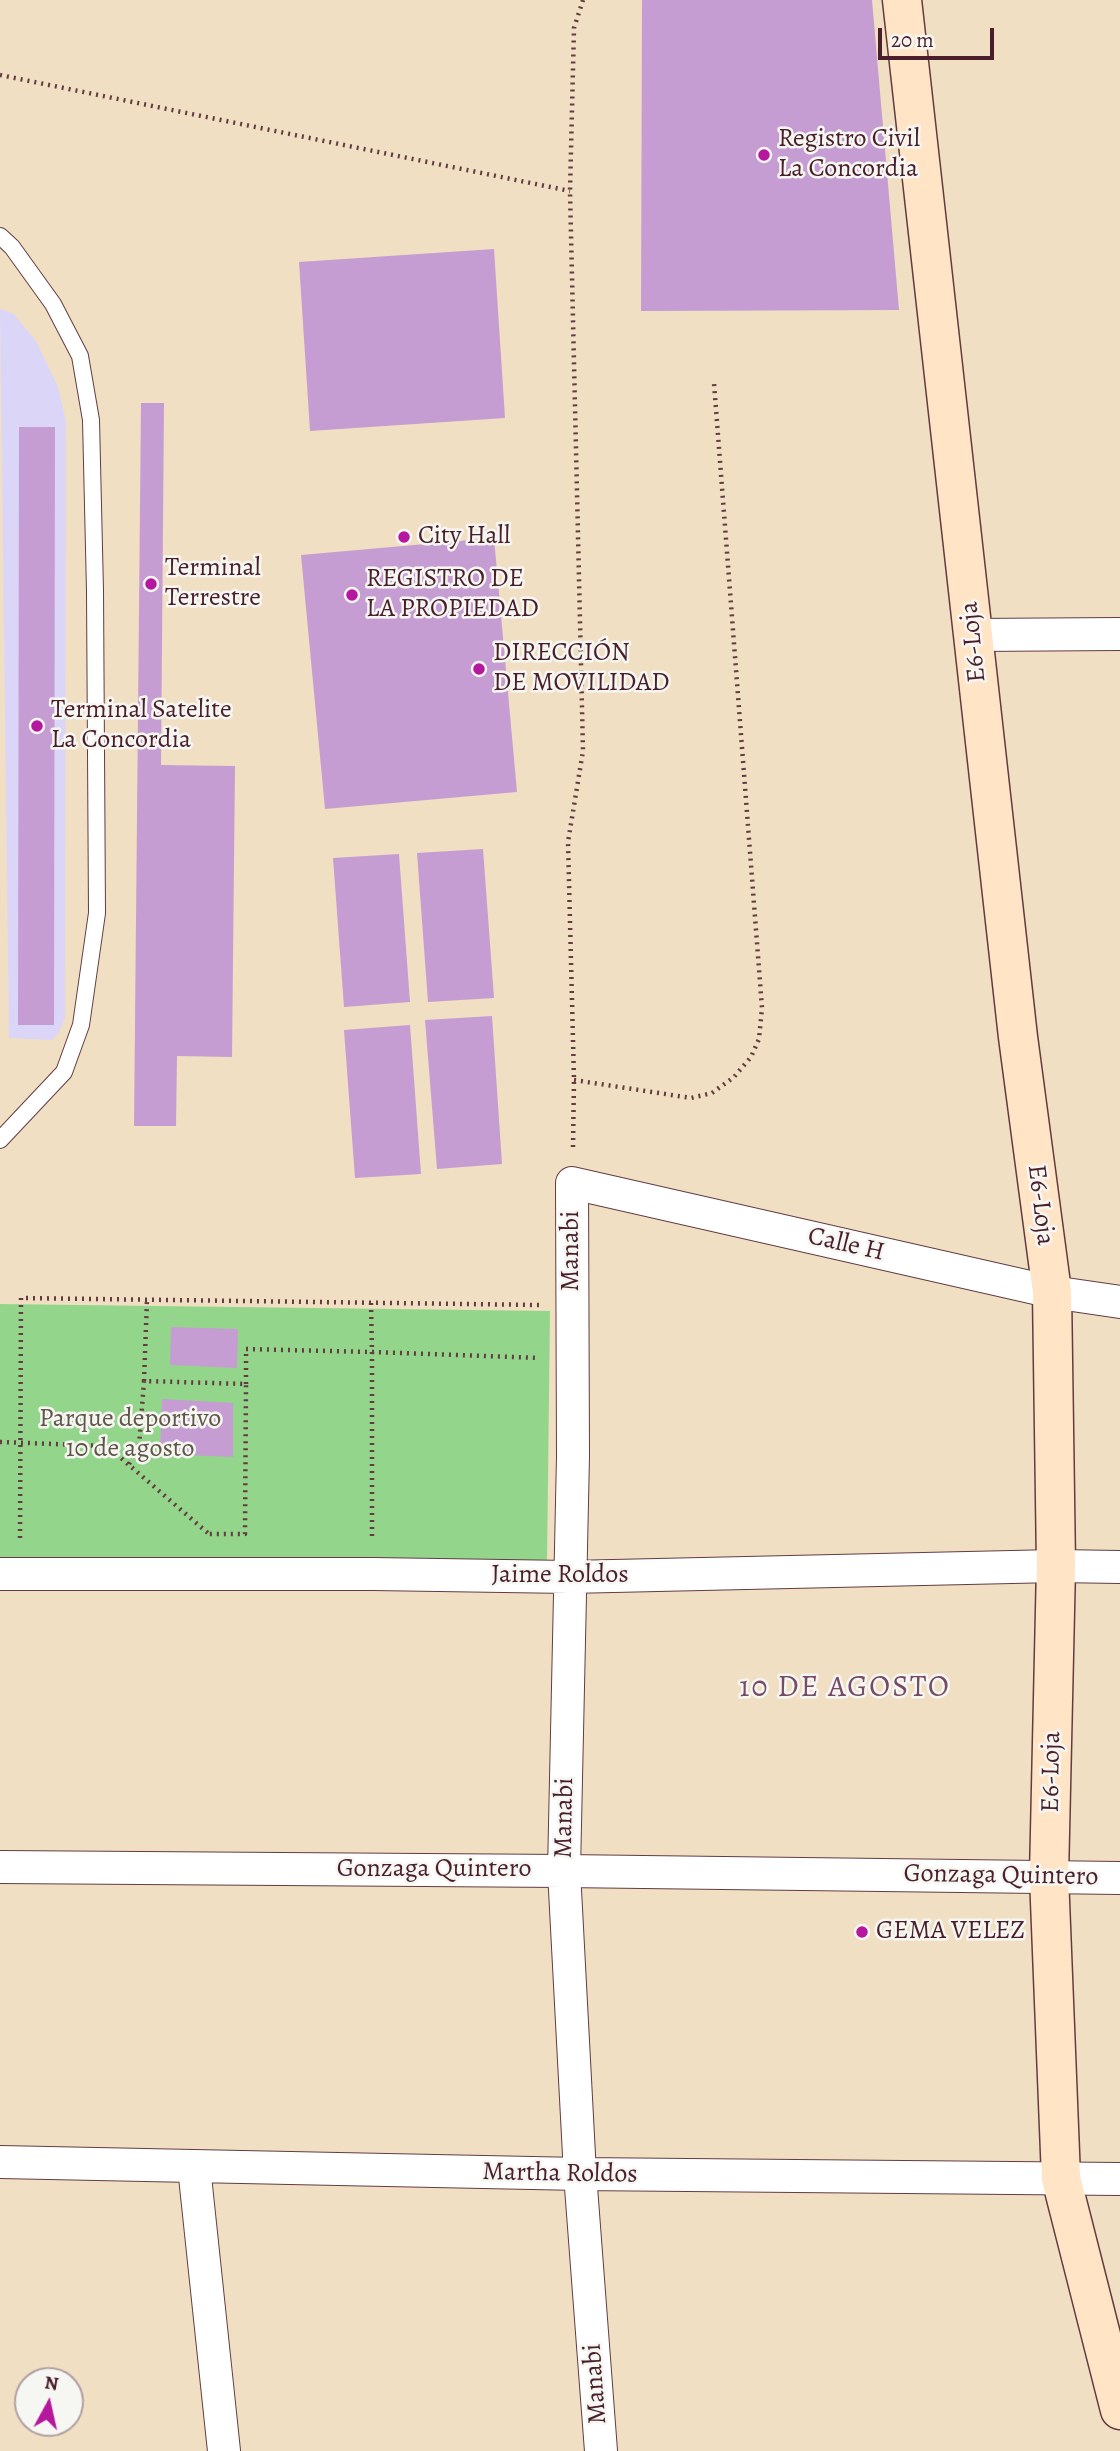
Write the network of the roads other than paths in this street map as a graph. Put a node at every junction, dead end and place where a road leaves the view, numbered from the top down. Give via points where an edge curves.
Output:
1 (902, 0) edge
2 (0, 236) edge
3 (1120, 634) edge
4 (973, 635) junction
5 (0, 1140) edge
6 (572, 1183) joint
7 (1052, 1292) junction
8 (1120, 1302) edge
9 (1056, 1566) junction
10 (1120, 1567) edge
11 (0, 1574) edge
12 (569, 1577) junction
13 (0, 1867) edge
14 (564, 1871) junction
15 (1049, 1876) junction
16 (1120, 1878) edge
17 (0, 2162) edge
18 (194, 2167) junction
19 (579, 2174) junction
20 (1060, 2178) junction
21 (1120, 2179) edge
22 (1120, 2410) edge
23 (224, 2451) edge
24 (601, 2451) edge

1 - 4 main road, E6-Loja
2 - 5 lane via 53,304 79,356 91,420 97,914 81,1025 64,1072
3 - 4 street
4 - 7 main road, E6-Loja
6 - 7 street, Calle H
6 - 12 street, Manabi
7 - 8 street, Calle H
7 - 9 main road, E6-Loja
9 - 10 street, Jaime Roldos
9 - 12 street, Jaime Roldos
9 - 15 main road, E6-Loja
11 - 12 street, Jaime Roldos
12 - 14 street, Manabi
13 - 14 street, Gonzaga Quintero
14 - 15 street, Gonzaga Quintero
14 - 19 street, Manabi
15 - 16 street, Gonzaga Quintero
15 - 20 main road, E6-Loja
17 - 18 street, Martha Roldos
18 - 19 street, Martha Roldos
18 - 23 street
19 - 20 street, Martha Roldos
19 - 24 street, Manabi
20 - 21 street, Martha Roldos
20 - 22 main road, E6-Loja

